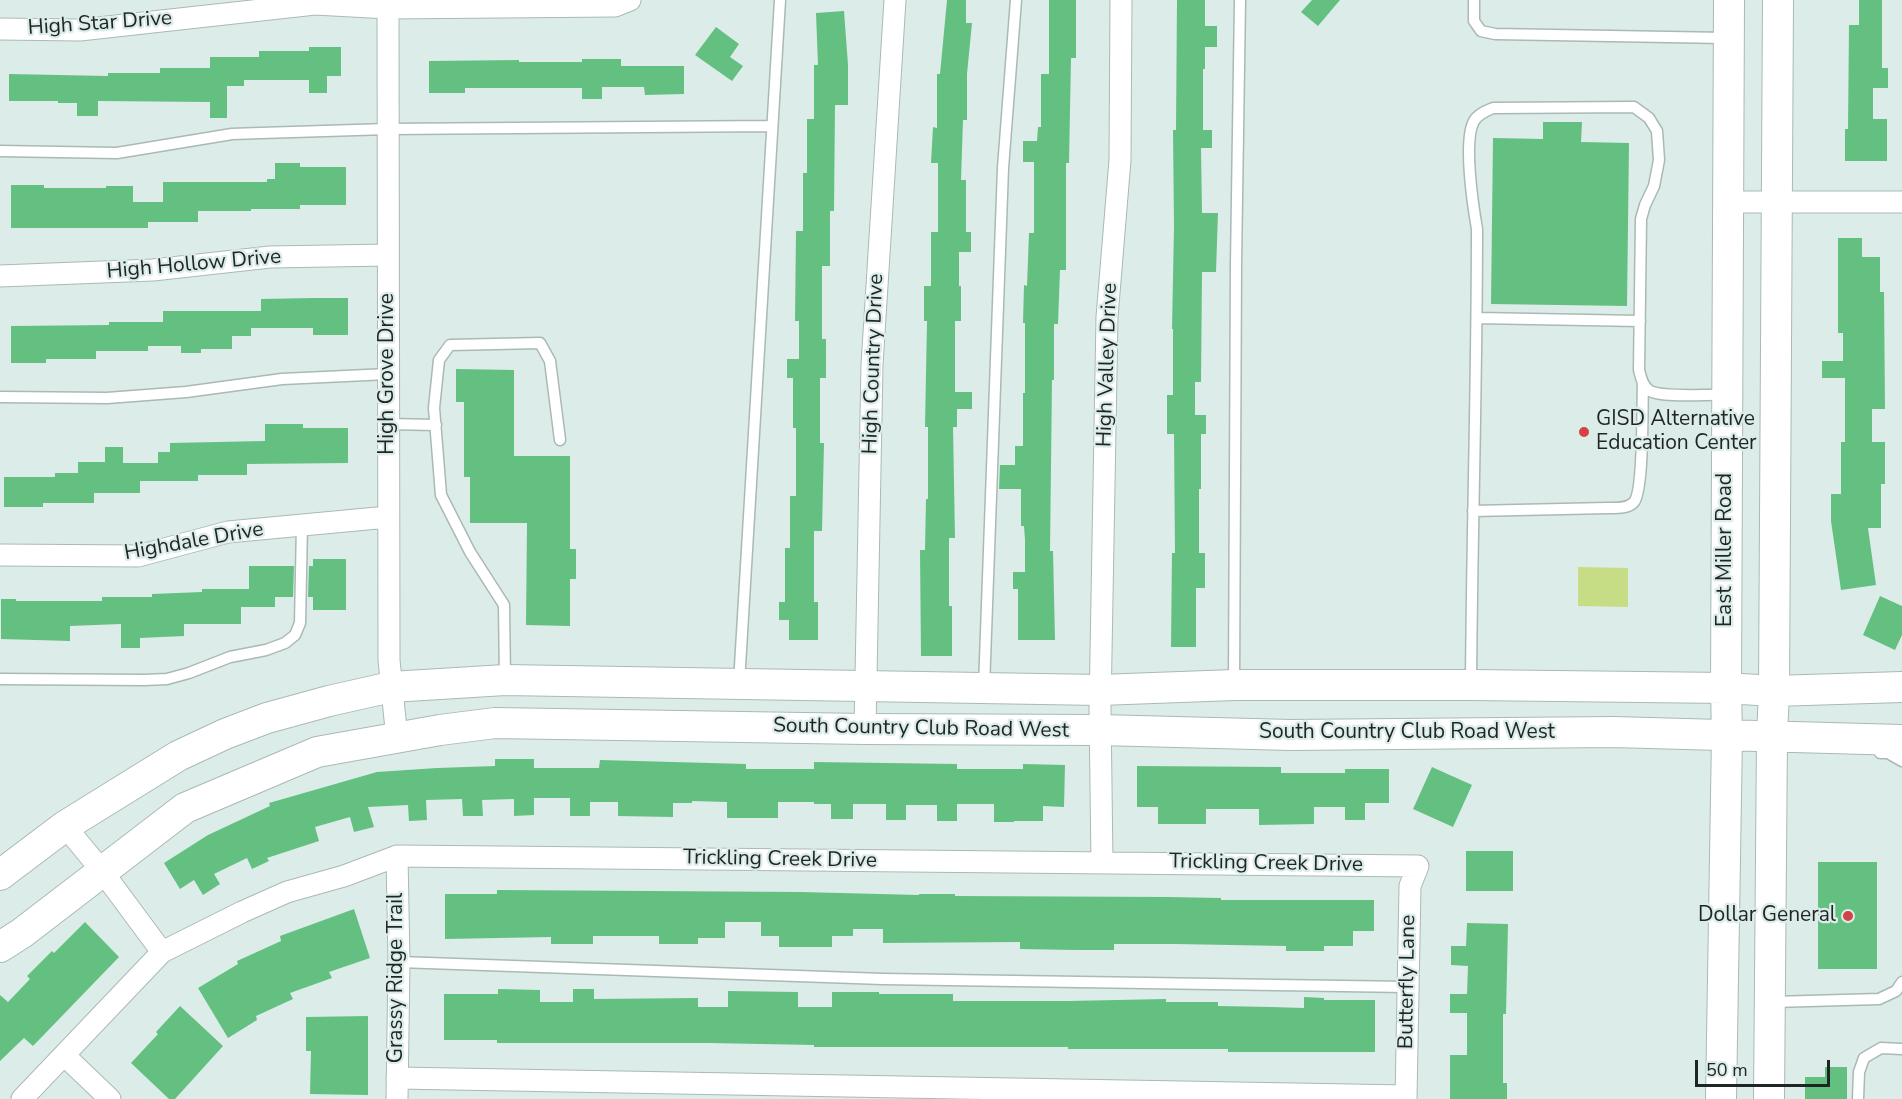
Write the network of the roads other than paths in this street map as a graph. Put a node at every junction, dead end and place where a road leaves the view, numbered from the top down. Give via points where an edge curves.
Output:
1 (630, 0) edge
2 (780, 0) edge
3 (895, 0) edge
4 (1016, 0) edge
5 (1121, 0) edge
6 (1240, 0) edge
7 (1474, 0) edge
8 (1729, 0) edge
9 (1778, 0) edge
10 (388, 8) junction
11 (0, 29) edge
12 (1729, 38) junction
13 (772, 126) junction
14 (388, 129) junction
15 (0, 151) edge
16 (1777, 201) junction
17 (1728, 202) junction
18 (1902, 202) edge
19 (388, 255) junction
20 (0, 276) edge
21 (1477, 318) junction
22 (1640, 321) junction
23 (388, 374) junction
24 (1643, 383) junction
25 (1727, 394) junction
26 (0, 397) edge
27 (388, 424) junction
28 (436, 425) junction
29 (560, 440) dead end
30 (1473, 511) junction
31 (388, 517) junction
32 (302, 525) junction
33 (0, 555) edge
34 (0, 679) edge
35 (505, 680) junction
36 (739, 683) junction
37 (866, 685) junction
38 (1234, 685) junction
39 (1471, 685) junction
40 (391, 687) junction
41 (1902, 687) edge
42 (984, 688) junction
43 (1726, 688) junction
44 (1100, 690) junction
45 (1774, 691) junction
46 (866, 729) junction
47 (1100, 730) junction
48 (1727, 736) junction
49 (1772, 736) junction
50 (397, 739) junction
51 (1902, 740) edge
52 (1860, 748) junction
53 (1902, 761) edge
54 (65, 826) junction
55 (397, 856) junction
56 (1102, 863) junction
57 (1418, 866) joint
58 (102, 871) junction
59 (0, 875) edge
60 (0, 947) edge
61 (162, 952) junction
62 (399, 962) junction
63 (1902, 982) edge
64 (1408, 987) junction
65 (1769, 1002) junction
66 (1902, 1049) edge
67 (64, 1055) junction
68 (397, 1089) edge
69 (1406, 1098) edge
70 (22, 1099) edge
71 (110, 1099) edge
72 (1721, 1099) edge
73 (1769, 1099) edge
74 (1858, 1099) edge

1 - 10 street, High Star Drive via 615,6
2 - 13 lane
3 - 37 street, High Country Drive via 872,365
4 - 42 lane via 1003,168
5 - 44 street, High Valley Drive via 1120,160 1107,317
6 - 38 lane
7 - 12 lane via 1474,21 1481,31 1495,34
8 - 12 street, East Miller Road
9 - 16 street
10 - 11 street, High Star Drive via 315,4 80,30
10 - 14 street, High Grove Drive
12 - 17 street, East Miller Road
13 - 14 lane
13 - 36 lane
14 - 15 lane via 232,135 117,153
14 - 19 street, High Grove Drive
16 - 17 street
16 - 18 street
16 - 45 street
17 - 25 street, East Miller Road
19 - 20 street, High Hollow Drive via 270,257 153,270
19 - 23 street, High Grove Drive
21 - 22 lane
21 - 22 lane via 1477,229 1469,135 1474,120 1493,108 1634,107 1649,118 1657,131 1659,160 1641,219
21 - 30 lane
22 - 24 lane via 1639,370
23 - 26 lane via 282,379 186,393 107,398
23 - 27 street, High Grove Drive
24 - 25 lane via 1661,394
24 - 30 lane via 1641,475 1635,502 1616,508
25 - 43 street, East Miller Road
27 - 28 lane
27 - 31 street, High Grove Drive
28 - 29 lane via 439,360 450,345 540,343 550,361
28 - 35 lane via 441,495 470,552 504,605
30 - 39 lane
31 - 32 street, Highdale Drive
31 - 40 street, High Grove Drive
32 - 33 street, Highdale Drive via 228,532 138,556
32 - 34 lane via 300,623 295,635 285,643 167,679
35 - 36 street, South Country Club Road West
35 - 40 street, South Country Club Road West
36 - 37 street, South Country Club Road West
37 - 42 street, South Country Club Road West
37 - 46 street, High Country Drive
38 - 39 street, South Country Club Road West
38 - 44 street, South Country Club Road West
39 - 43 street, South Country Club Road West
40 - 50 street, High Grove Drive
40 - 54 street, South Country Club Road West via 308,706 225,734 178,756
41 - 45 street, South Country Club Road West
42 - 44 street, South Country Club Road West
43 - 45 street, South Country Club Road West
43 - 48 street, East Miller Road
44 - 47 street, High Valley Drive
45 - 49 street
46 - 47 street, South Country Club Road West
46 - 50 street, South Country Club Road West via 495,723
47 - 48 street, South Country Club Road West via 1291,735 1613,732
47 - 56 street, High Valley Drive
48 - 49 street, South Country Club Road West
48 - 72 street, East Miller Road
49 - 52 street, South Country Club Road West
49 - 65 street
50 - 58 street, South Country Club Road West via 316,752 185,808
51 - 52 street, South Country Club Road West
52 - 53 lane via 1888,753
54 - 58 street
54 - 59 street, South Country Club Road West
55 - 56 street, Trickling Creek Drive
55 - 61 street, Trickling Creek Drive via 287,892
55 - 62 street, Grassy Ridge Trail
56 - 57 street, Trickling Creek Drive
57 - 64 street, Butterfly Lane via 1410,886
58 - 60 street, South Country Club Road West
58 - 61 street
61 - 67 street, Trickling Creek Drive
62 - 64 lane via 883,979
62 - 68 street, Grassy Ridge Trail
63 - 65 lane via 1896,992 1880,999
64 - 69 street, Butterfly Lane
65 - 73 street
66 - 74 lane via 1881,1048 1864,1058
67 - 70 street, Trickling Creek Drive
67 - 71 street
68 - 69 street

